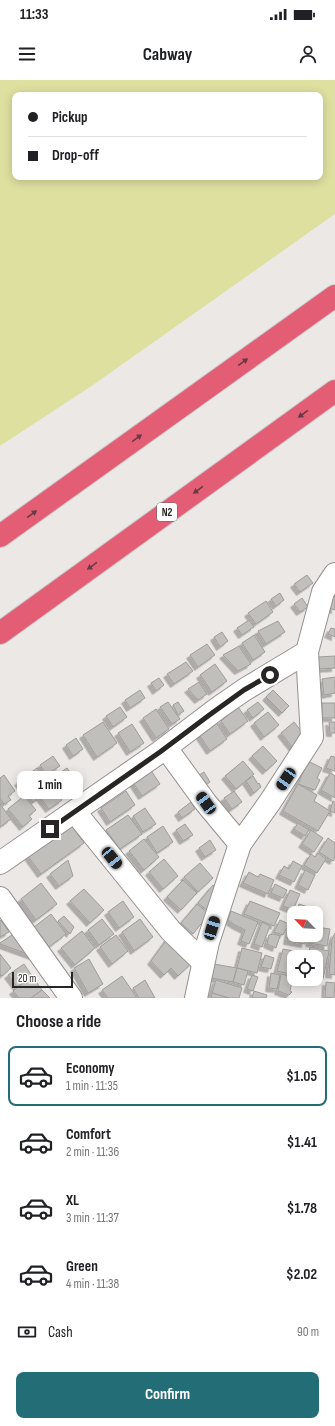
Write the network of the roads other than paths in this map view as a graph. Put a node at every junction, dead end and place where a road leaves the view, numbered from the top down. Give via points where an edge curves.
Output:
1 (335, 296) edge
2 (335, 391) edge
3 (0, 536) edge
4 (335, 574) edge
5 (0, 633) edge
6 (307, 652) junction
7 (166, 748) junction
8 (75, 812) junction
9 (240, 844) junction
10 (0, 864) edge
11 (0, 898) edge
12 (203, 962) junction
13 (71, 998) edge
14 (196, 998) edge

3 -> 1 highway
2 -> 5 highway, N2
4 - 6 street via 323,592
6 - 7 street via 244,690
6 - 9 street via 312,737
7 - 8 street
7 - 9 street
8 - 10 street
8 - 12 street via 171,931
9 - 12 street
11 - 13 street
12 - 14 street

